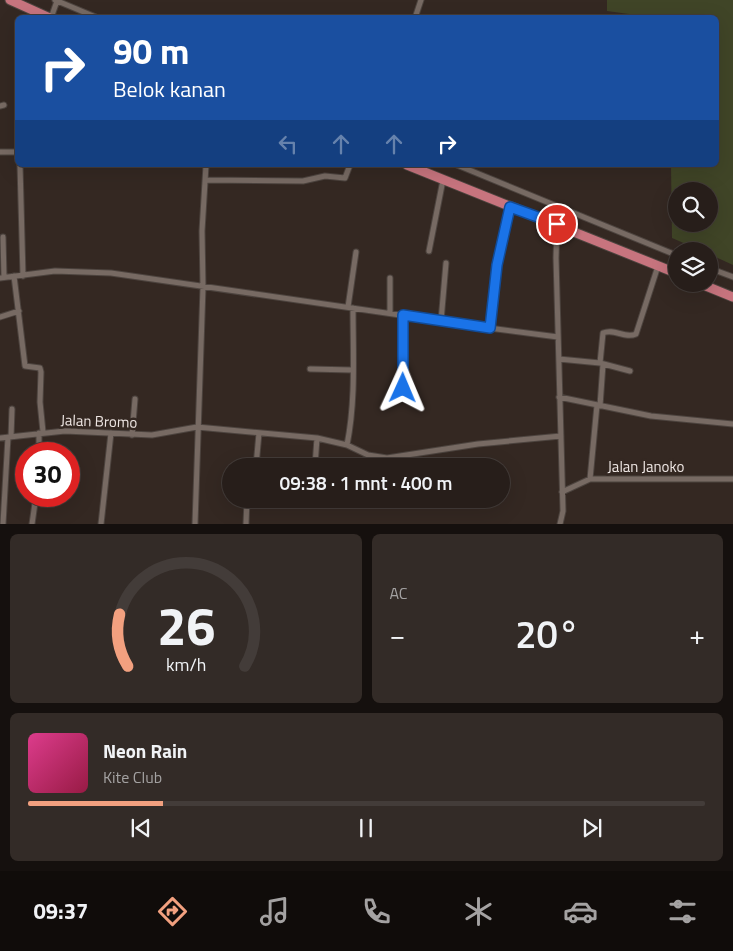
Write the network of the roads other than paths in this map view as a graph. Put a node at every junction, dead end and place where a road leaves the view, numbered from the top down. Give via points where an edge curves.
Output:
1 (10, 0) edge
2 (56, 0) edge
3 (422, 0) edge
4 (43, 15) edge
5 (51, 15) edge
6 (91, 15) edge
7 (415, 15) edge
8 (0, 152) edge
9 (15, 152) edge
10 (20, 167) edge
11 (206, 167) edge
12 (349, 167) edge
13 (412, 167) edge
14 (463, 167) edge
15 (206, 180) junction
16 (443, 180) junction
17 (510, 207) junction
18 (557, 224) junction
19 (3, 237) dead end
20 (429, 251) dead end
21 (356, 252) dead end
22 (668, 252) edge
23 (446, 263) dead end
24 (658, 266) junction
25 (668, 270) edge
26 (718, 271) edge
27 (14, 276) junction
28 (23, 276) junction
29 (2, 277) edge
30 (733, 277) edge
31 (390, 278) dead end
32 (204, 287) junction
33 (718, 291) edge
34 (733, 297) edge
35 (351, 307) junction
36 (19, 312) junction
37 (390, 312) junction
38 (403, 315) junction
39 (0, 317) edge
40 (440, 321) junction
41 (490, 328) junction
42 (558, 337) junction
43 (559, 359) junction
44 (601, 363) junction
45 (310, 369) dead end
46 (352, 370) junction
47 (630, 372) dead end
48 (403, 388) dead end
49 (560, 397) junction
50 (135, 399) dead end
51 (598, 405) junction
52 (12, 409) dead end
53 (733, 424) edge
54 (197, 427) junction
55 (41, 433) junction
56 (111, 433) junction
57 (259, 433) junction
58 (132, 435) junction
59 (561, 436) junction
60 (9, 437) junction
61 (0, 438) edge
62 (317, 438) junction
63 (40, 442) edge
64 (347, 445) junction
65 (257, 458) edge
66 (316, 458) edge
67 (387, 458) joint
68 (590, 479) junction
69 (733, 479) edge
70 (562, 492) junction
71 (34, 507) edge
72 (247, 508) edge
73 (3, 524) edge
74 (32, 524) edge
75 (101, 524) edge
76 (195, 524) edge
77 (246, 524) edge
78 (560, 524) edge

1 - 4 highway
2 - 5 street
2 - 6 street
3 - 7 street
8 - 9 street
10 - 28 street
11 - 15 street
12 - 15 street via 345,178
13 - 16 highway
14 - 22 street
15 - 32 street via 202,231
16 - 17 highway
16 - 20 street
17 - 18 highway
17 - 41 street via 497,265
18 - 24 highway
18 - 42 street
19 - 29 street
21 - 35 street
23 - 40 street
24 - 25 highway
24 - 44 street via 636,334 631,336 609,331 603,334
26 - 30 street
27 - 28 street
27 - 29 street
27 - 36 street
28 - 32 street via 55,271 111,274
31 - 37 street
32 - 35 street
32 - 54 street
33 - 34 highway
35 - 37 street
35 - 46 street
36 - 39 street
36 - 55 street via 25,366 40,368 41,372
37 - 38 street
38 - 40 street
38 - 48 street
40 - 41 street
41 - 42 street
42 - 43 street
43 - 44 street
43 - 49 street
44 - 47 street
44 - 51 street
45 - 46 street
46 - 64 street via 353,411
49 - 51 street
49 - 59 street
50 - 58 street
51 - 53 street via 663,417
51 - 68 street
52 - 60 street
54 - 57 street, Jalan Bromo
54 - 58 street, Jalan Bromo via 168,434
54 - 76 street
55 - 56 street, Jalan Bromo
55 - 60 street, Jalan Bromo
55 - 63 street
56 - 58 street, Jalan Bromo
56 - 75 street
57 - 62 street, Jalan Bromo
57 - 65 street
59 - 67 street
59 - 70 street
60 - 61 street, Jalan Bromo
60 - 73 street
62 - 64 street, Jalan Bromo
62 - 66 street
64 - 67 street, Jalan Bromo via 368,455
68 - 69 street, Jalan Janoko
68 - 70 street, Jalan Janoko
70 - 78 street
71 - 74 street
72 - 77 street

